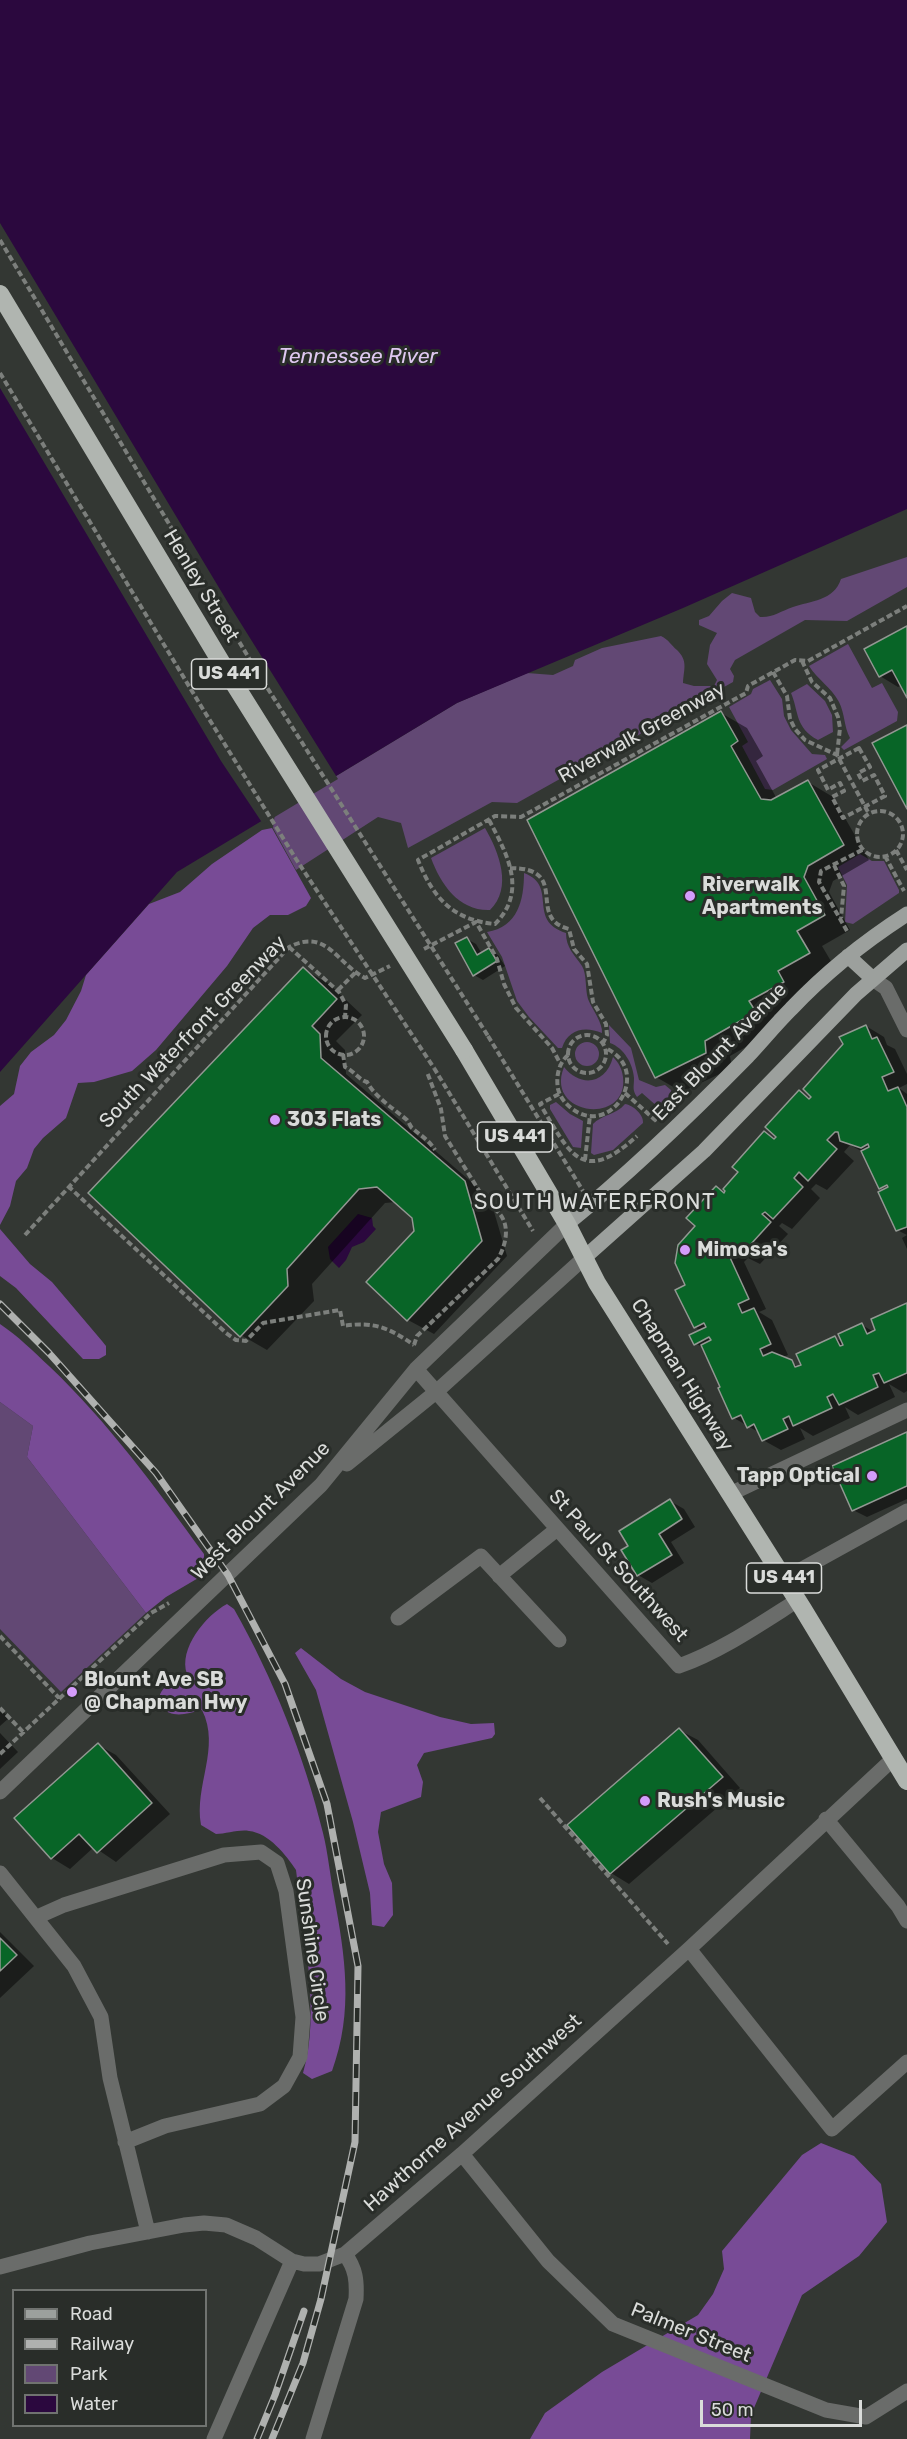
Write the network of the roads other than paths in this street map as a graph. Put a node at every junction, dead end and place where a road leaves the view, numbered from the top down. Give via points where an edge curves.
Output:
1 (0, 294) edge
2 (907, 914) edge
3 (907, 950) edge
4 (848, 956) junction
5 (873, 979) junction
6 (907, 1030) edge
7 (464, 1050) joint
8 (567, 1224) junction
9 (584, 1258) junction
10 (416, 1369) junction
11 (436, 1392) junction
12 (907, 1410) edge
13 (321, 1485) junction
14 (730, 1494) junction
15 (907, 1511) edge
16 (557, 1529) junction
17 (499, 1576) junction
18 (784, 1579) junction
19 (798, 1600) junction
20 (398, 1618) dead end
21 (559, 1640) dead end
22 (894, 1758) junction
23 (907, 1781) edge
24 (0, 1792) edge
25 (826, 1819) junction
26 (0, 1873) edge
27 (37, 1917) junction
28 (907, 1921) edge
29 (684, 1953) junction
30 (907, 2062) edge
31 (125, 2142) junction
32 (462, 2154) junction
33 (148, 2232) junction
34 (345, 2253) junction
35 (292, 2261) junction
36 (0, 2267) edge
37 (907, 2391) edge
38 (214, 2439) edge
39 (313, 2439) edge

1 - 7 highway, Henley Street / US 441, bridge via 230,677
2 - 4 main road, East Blount Avenue
3 - 5 main road
4 - 5 main road
4 - 8 main road, East Blount Avenue via 668,1136
5 - 6 street via 886,988
5 - 9 main road via 704,1151
7 - 8 highway, Chapman Highway / US 441
8 - 9 highway, Chapman Highway / US 441
8 - 10 street, West Blount Avenue
9 - 11 street
9 - 14 highway, Chapman Highway / US 441
10 - 11 street, St Paul St Southwest
10 - 13 street, West Blount Avenue
11 - 13 street
11 - 16 street, St Paul St Southwest
12 - 14 street
13 - 24 street, West Blount Avenue
14 - 18 highway, Chapman Highway / US 441
15 - 18 street
16 - 17 street
16 - 19 street, St Paul St Southwest via 679,1666
17 - 20 street via 481,1556
17 - 21 street
18 - 19 highway, Chapman Highway / US 441
19 - 22 highway, Chapman Highway / US 441
22 - 23 highway, Chapman Highway / US 441
22 - 25 street, Hawthorne Avenue Southwest
25 - 28 street
25 - 29 street, Hawthorne Avenue Southwest
26 - 27 street
27 - 31 street via 74,1966 101,2017
27 - 31 street, Sunshine Circle via 224,1855 261,1852 277,1863 286,1891 303,2017 300,2057 285,2086 260,2104 165,2126
29 - 30 street via 832,2129
29 - 32 street, Hawthorne Avenue Southwest
31 - 33 street
32 - 34 street, Hawthorne Avenue Southwest
32 - 37 street, Palmer Street via 548,2261 613,2324 826,2410 866,2417
33 - 35 street, Hawthorne Avenue Southwest via 204,2223 226,2226 256,2238
33 - 36 street, Hawthorne Avenue Southwest
34 - 35 street, Hawthorne Avenue Southwest via 319,2264
34 - 39 street via 358,2280 356,2299
35 - 38 street

